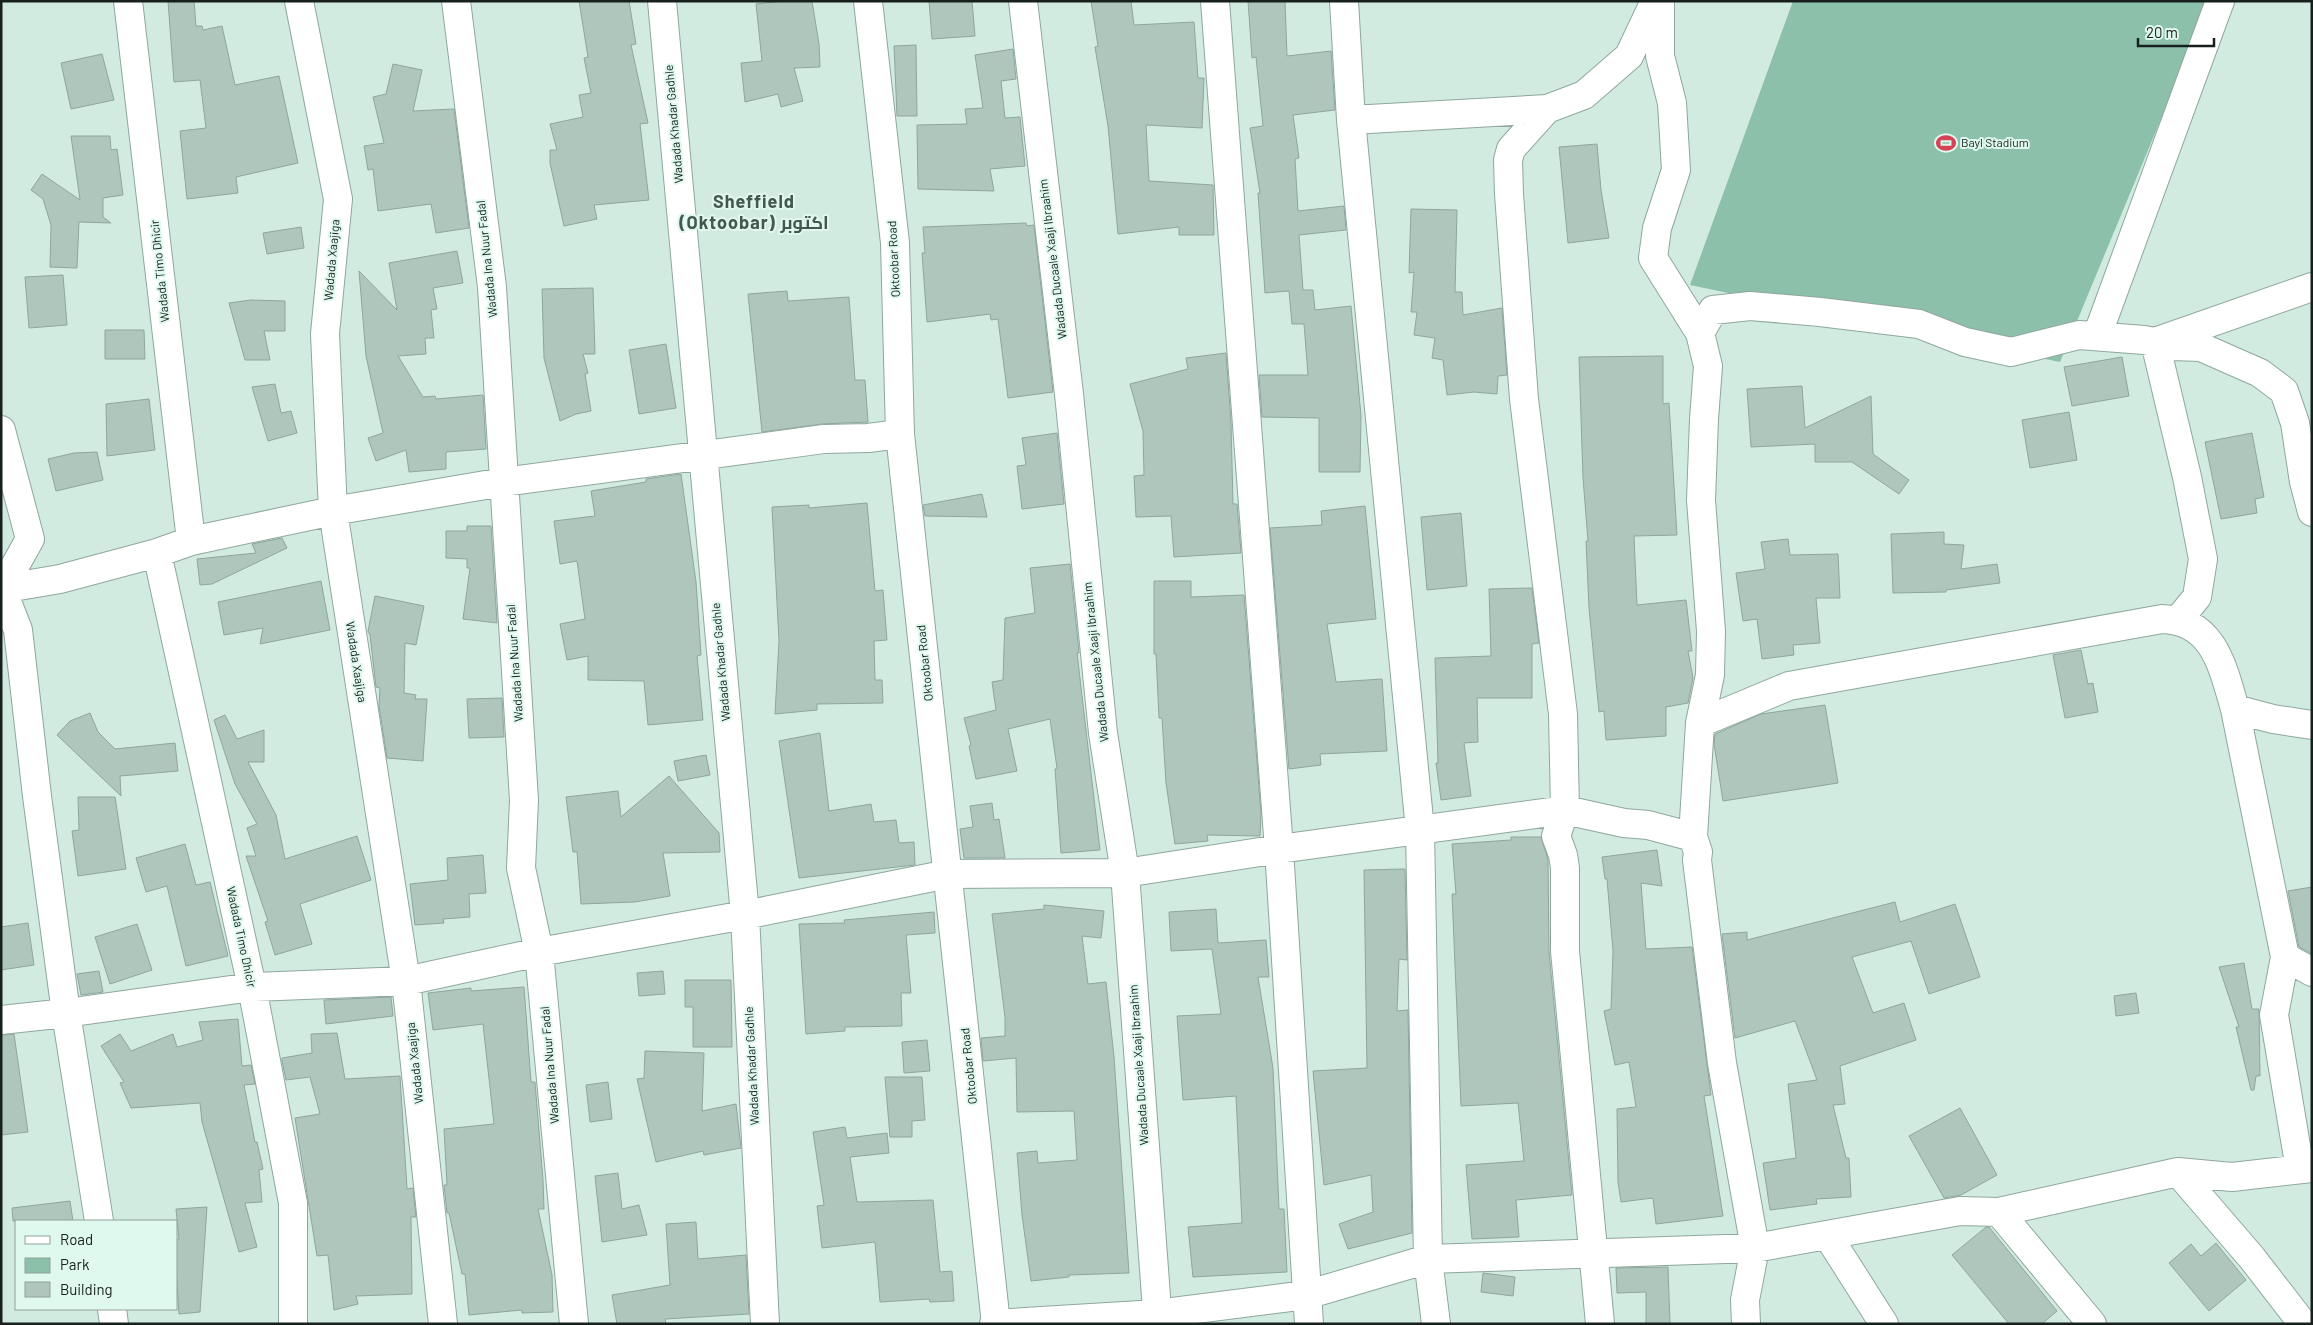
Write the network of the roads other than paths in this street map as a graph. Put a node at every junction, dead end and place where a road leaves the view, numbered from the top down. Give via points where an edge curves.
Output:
1 (128, 1) edge
2 (299, 1) edge
3 (456, 1) edge
4 (662, 1) edge
5 (868, 1) edge
6 (1023, 1) edge
7 (1215, 1) edge
8 (1344, 1) edge
9 (1655, 1) edge
10 (1660, 1) edge
11 (2220, 1) edge
12 (1547, 109) junction
13 (1351, 120) junction
14 (2312, 287) edge
15 (1700, 333) junction
16 (2098, 336) junction
17 (2155, 342) junction
18 (1, 430) edge
19 (900, 434) junction
20 (702, 456) junction
21 (503, 482) junction
22 (333, 511) junction
23 (2312, 512) edge
24 (190, 541) junction
25 (157, 554) junction
26 (2, 589) edge
27 (2179, 619) junction
28 (2235, 709) junction
29 (1700, 723) junction
30 (2312, 725) edge
31 (1565, 810) junction
32 (1420, 830) junction
33 (1693, 836) junction
34 (1279, 849) junction
35 (1125, 873) junction
36 (948, 874) junction
37 (745, 915) junction
38 (539, 952) junction
39 (2285, 957) junction
40 (2312, 972) edge
41 (406, 981) junction
42 (252, 987) junction
43 (66, 1013) junction
44 (1, 1020) edge
45 (2306, 1168) edge
46 (2178, 1172) junction
47 (1999, 1212) junction
48 (99, 1220) edge
49 (1828, 1236) junction
50 (1755, 1248) junction
51 (1594, 1253) junction
52 (1428, 1259) junction
53 (1306, 1295) junction
54 (112, 1310) edge
55 (1157, 1319) edge
56 (114, 1324) edge
57 (293, 1324) edge
58 (443, 1324) edge
59 (574, 1324) edge
60 (765, 1324) edge
61 (995, 1324) edge
62 (1309, 1324) edge
63 (1436, 1324) edge
64 (1600, 1324) edge
65 (1746, 1324) edge
66 (1884, 1324) edge
67 (2092, 1324) edge
68 (2303, 1324) edge

1 - 24 street, Wadada Timo Dhicir
2 - 22 street, Wadada Xaajiga via 338,200 325,334
3 - 21 street, Wadada Ina Nuur Fadal via 492,287
4 - 20 street, Wadada Khadar Gadhle
5 - 19 street, Oktoobar Road via 894,243
6 - 35 street, Wadada Ducaale Xaaji Ibraahim via 1069,394 1103,733
7 - 34 street
8 - 13 street
9 - 12 street via 1629,56 1584,95
10 - 15 street via 1660,56 1672,103 1676,170 1657,228 1653,258
11 - 16 street
12 - 13 street
12 - 31 street via 1511,149 1508,160 1524,400 1563,714
13 - 32 street
14 - 17 street
15 - 16 street via 1713,310 1750,306 1919,324 1965,342 2011,352 2079,335
15 - 29 street via 1708,366 1701,500 1711,631 1710,675
16 - 17 street
17 - 23 street via 2201,347 2260,374 2284,391 2295,423
17 - 27 street via 2203,559 2197,597
18 - 26 street via 30,539
19 - 20 street via 824,439
19 - 36 street, Oktoobar Road
20 - 21 street
20 - 37 street, Wadada Khadar Gadhle
21 - 22 street
21 - 38 street, Wadada Ina Nuur Fadal via 524,800 521,868
22 - 24 street
22 - 41 street, Wadada Xaajiga
24 - 25 street
25 - 26 street via 60,579
25 - 42 street, Wadada Timo Dhicir
26 - 43 street via 18,630
27 - 28 street via 2202,632 2222,662
27 - 29 street via 2130,623 1789,686
28 - 30 street
28 - 39 street
29 - 33 street
31 - 32 street
31 - 33 street
31 - 51 street via 1556,836 1565,868 1565,952
32 - 34 street
32 - 52 street
33 - 50 street via 1698,852 1719,1045
34 - 35 street
34 - 53 street
35 - 36 street
35 - 55 street, Wadada Ducaale Xaaji Ibraahim
36 - 37 street
36 - 61 street, Oktoobar Road
37 - 38 street
37 - 60 street, Wadada Khadar Gadhle
38 - 41 street
38 - 59 street, Wadada Ina Nuur Fadal
39 - 40 street
39 - 45 street via 2274,1015
41 - 42 street
41 - 58 street, Wadada Xaajiga
42 - 43 street
42 - 57 street, Wadada Timo Dhicir via 293,1203
43 - 44 street
43 - 48 street
45 - 46 street via 2232,1178
46 - 47 street
46 - 68 street via 2252,1258
47 - 49 street via 1960,1211
47 - 67 street
49 - 50 street
49 - 66 street
50 - 51 street
50 - 65 street via 1745,1300
51 - 52 street
51 - 64 street
52 - 53 street
52 - 63 street
53 - 55 street
53 - 62 street
54 - 56 street
55 - 61 street

